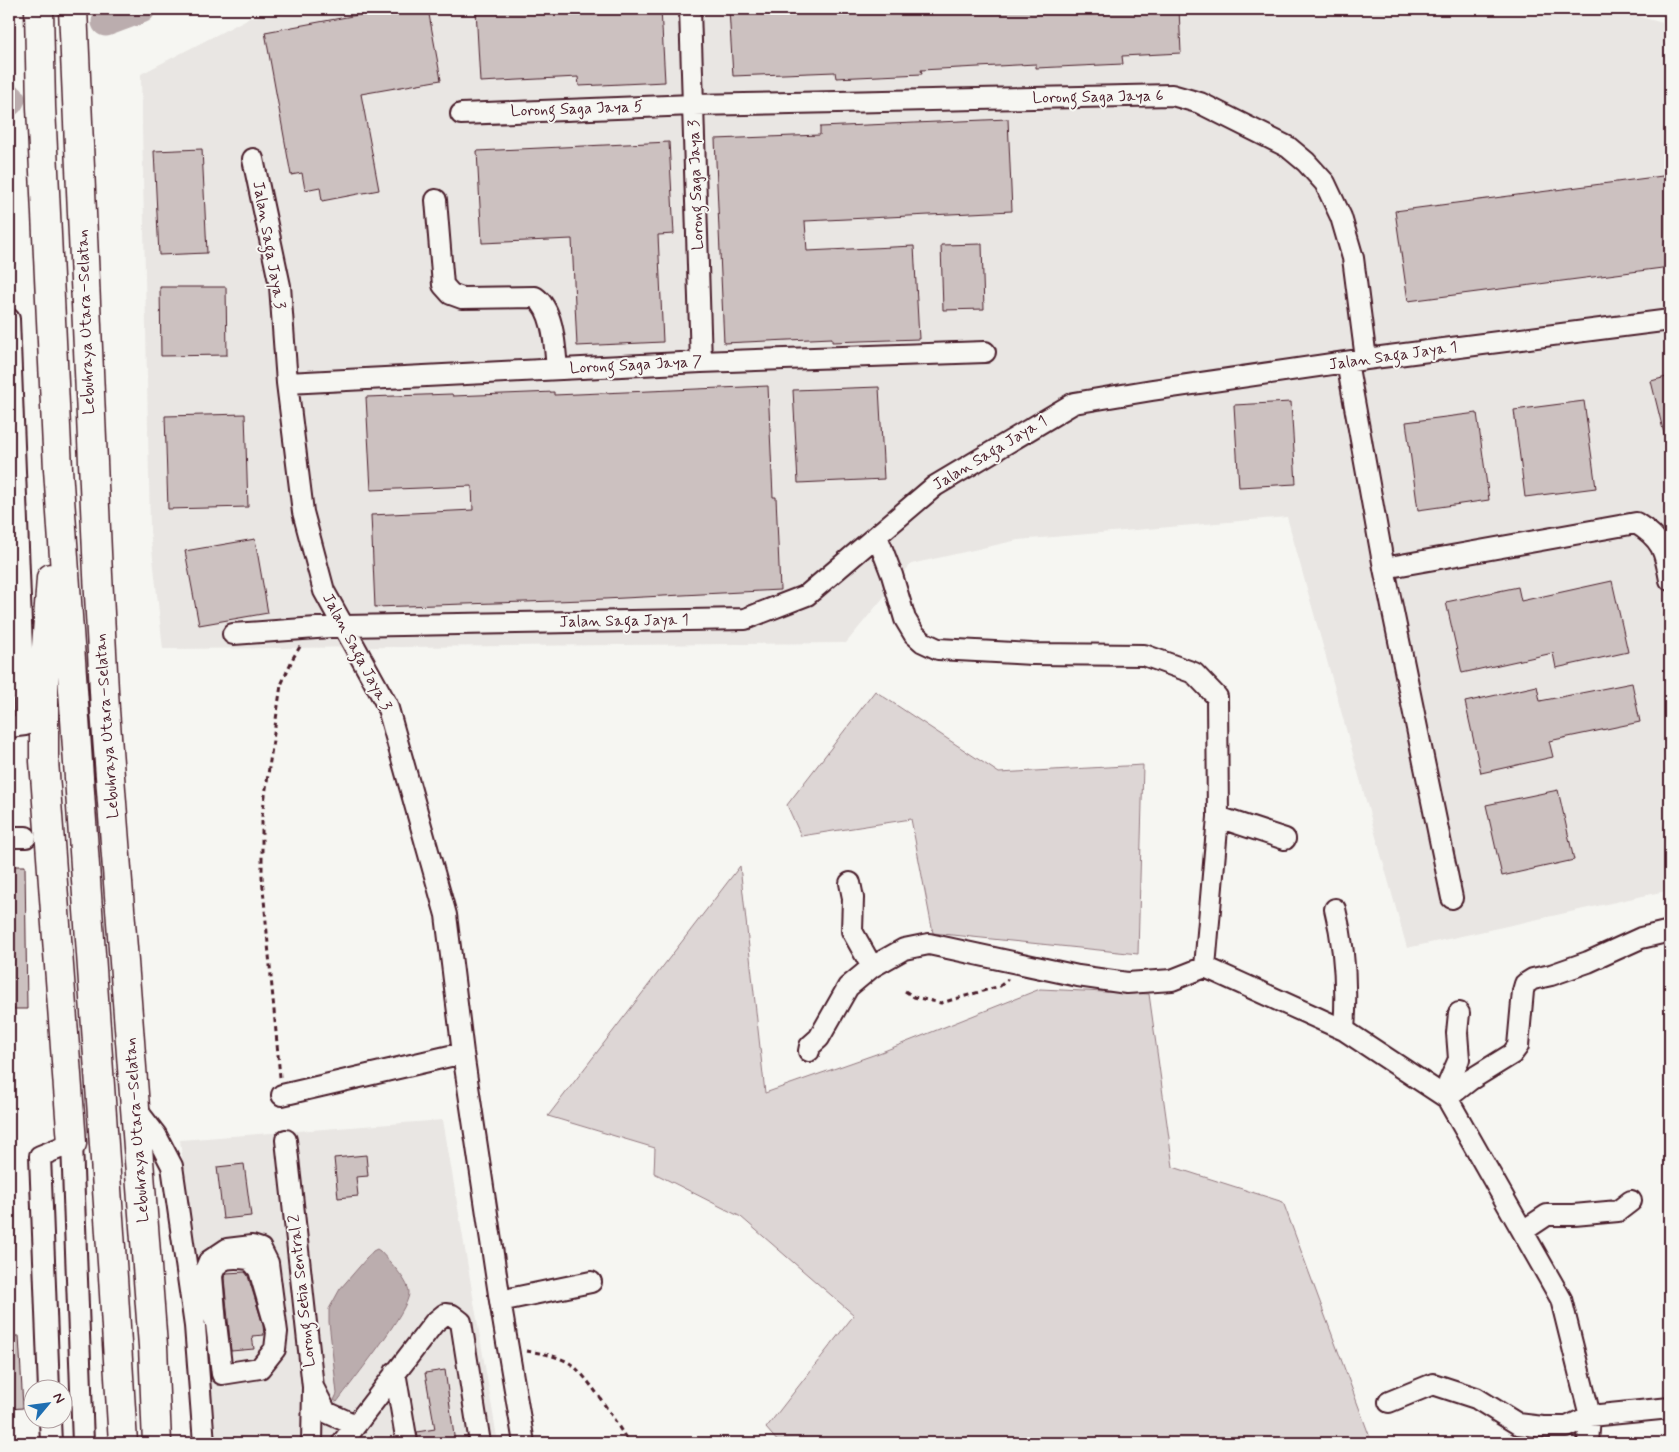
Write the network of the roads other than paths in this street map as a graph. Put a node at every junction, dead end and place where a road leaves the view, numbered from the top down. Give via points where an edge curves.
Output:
1 (39, 9) edge
2 (73, 9) edge
3 (690, 9) edge
4 (693, 105) junction
5 (461, 114) dead end
6 (253, 159) dead end
7 (436, 200) dead end
8 (9, 319) edge
9 (1670, 320) edge
10 (986, 352) dead end
11 (1357, 361) junction
12 (701, 362) junction
13 (557, 369) junction
14 (287, 383) junction
15 (58, 469) junction
16 (877, 536) junction
17 (1384, 568) junction
18 (1670, 580) edge
19 (344, 626) junction
20 (233, 634) dead end
21 (9, 726) edge
22 (1218, 817) junction
23 (1285, 839) dead end
24 (850, 883) dead end
25 (1452, 898) dead end
26 (1335, 909) dead end
27 (1670, 932) edge
28 (1206, 967) junction
29 (872, 968) junction
30 (1459, 1013) dead end
31 (1344, 1030) junction
32 (809, 1051) dead end
33 (463, 1053) junction
34 (282, 1095) road end
35 (1447, 1098) junction
36 (136, 1109) junction
37 (286, 1140) dead end
38 (72, 1143) junction
39 (1631, 1200) dead end
40 (1523, 1231) junction
41 (592, 1282) dead end
42 (500, 1301) junction
43 (306, 1326) junction
44 (277, 1332) junction
45 (395, 1372) junction
46 (49, 1380) edge
47 (313, 1387) junction
48 (1389, 1402) dead end
49 (1670, 1408) edge
50 (1590, 1416) junction
51 (50, 1430) edge
52 (346, 1438) edge
53 (51, 1443) edge
54 (83, 1443) edge
55 (123, 1443) edge
56 (158, 1443) edge
57 (204, 1443) edge
58 (312, 1443) edge
59 (407, 1443) edge
60 (480, 1443) edge
61 (524, 1443) edge
62 (1588, 1443) edge

1 - 15 highway, Lebuhraya Utara–Selatan
2 - 36 highway, Lebuhraya Utara–Selatan via 100,623
3 - 4 street, Lorong Saga Jaya 3
4 - 5 street, Lorong Saga Jaya 5
4 - 11 street, Lorong Saga Jaya 6 via 1172,95 1200,103 1288,147 1325,183 1341,217 1353,258
4 - 12 street, Lorong Saga Jaya 3
6 - 14 street, Jalan Saga Jaya 3 via 280,286
7 - 13 street via 443,285 451,294 462,298 535,297 542,301 555,345
8 - 21 street via 25,725
9 - 11 street, Jalan Saga Jaya 1
10 - 12 street, Lorong Saga Jaya 7
11 - 16 street, Jalan Saga Jaya 1 via 1074,403 935,486
11 - 17 street, Lorong Saga Jaya 6
12 - 13 street, Lorong Saga Jaya 7
13 - 14 street, Lorong Saga Jaya 7
14 - 19 street, Jalan Saga Jaya 3 via 303,512 324,591
15 - 38 highway via 44,675 44,761
15 - 55 highway, Lebuhraya Utara–Selatan
16 - 19 street, Jalan Saga Jaya 1 via 807,595 744,619
16 - 22 street via 905,619 914,634 938,649 1144,655 1194,672 1217,697
17 - 18 street via 1636,523 1652,533 1666,554
17 - 25 street, Lorong Saga Jaya 6
19 - 20 street, Jalan Saga Jaya 1
19 - 33 street, Jalan Saga Jaya 3 via 387,705 446,915
22 - 23 street
22 - 28 street
24 - 29 street via 852,932
26 - 31 street via 1343,948
27 - 35 street via 1641,938 1525,984 1518,1046 1512,1054
28 - 29 street via 1172,980 1127,983 1078,976 929,944 904,949
28 - 31 street
29 - 32 street via 848,987
30 - 35 street via 1458,1059
31 - 35 street
33 - 34 street
33 - 42 street, Jalan Saga Jaya 3
35 - 40 street
36 - 56 highway, Lebuhraya Utara–Selatan
36 - 57 street via 156,1135 172,1166 195,1326
37 - 43 street, Lorong Setia Sentral 2
38 - 46 street via 40,1156
38 - 54 street
39 - 40 street via 1618,1211 1547,1215
40 - 50 street via 1561,1299
41 - 42 street
42 - 61 street, Jalan Saga Jaya 3
43 - 44 street
43 - 47 street, Lorong Setia Sentral 2
44 - 44 street via 276,1349 260,1368 222,1374 216,1323 210,1307 206,1268 209,1261 227,1249 252,1246 262,1249 268,1263
45 - 52 street
45 - 59 street
45 - 60 street via 440,1316 445,1314 458,1318
47 - 52 street via 326,1412
47 - 58 street, Lorong Setia Sentral 2
48 - 50 street via 1433,1384 1476,1398 1518,1424 1567,1426
49 - 50 street
50 - 62 street
51 - 53 street

